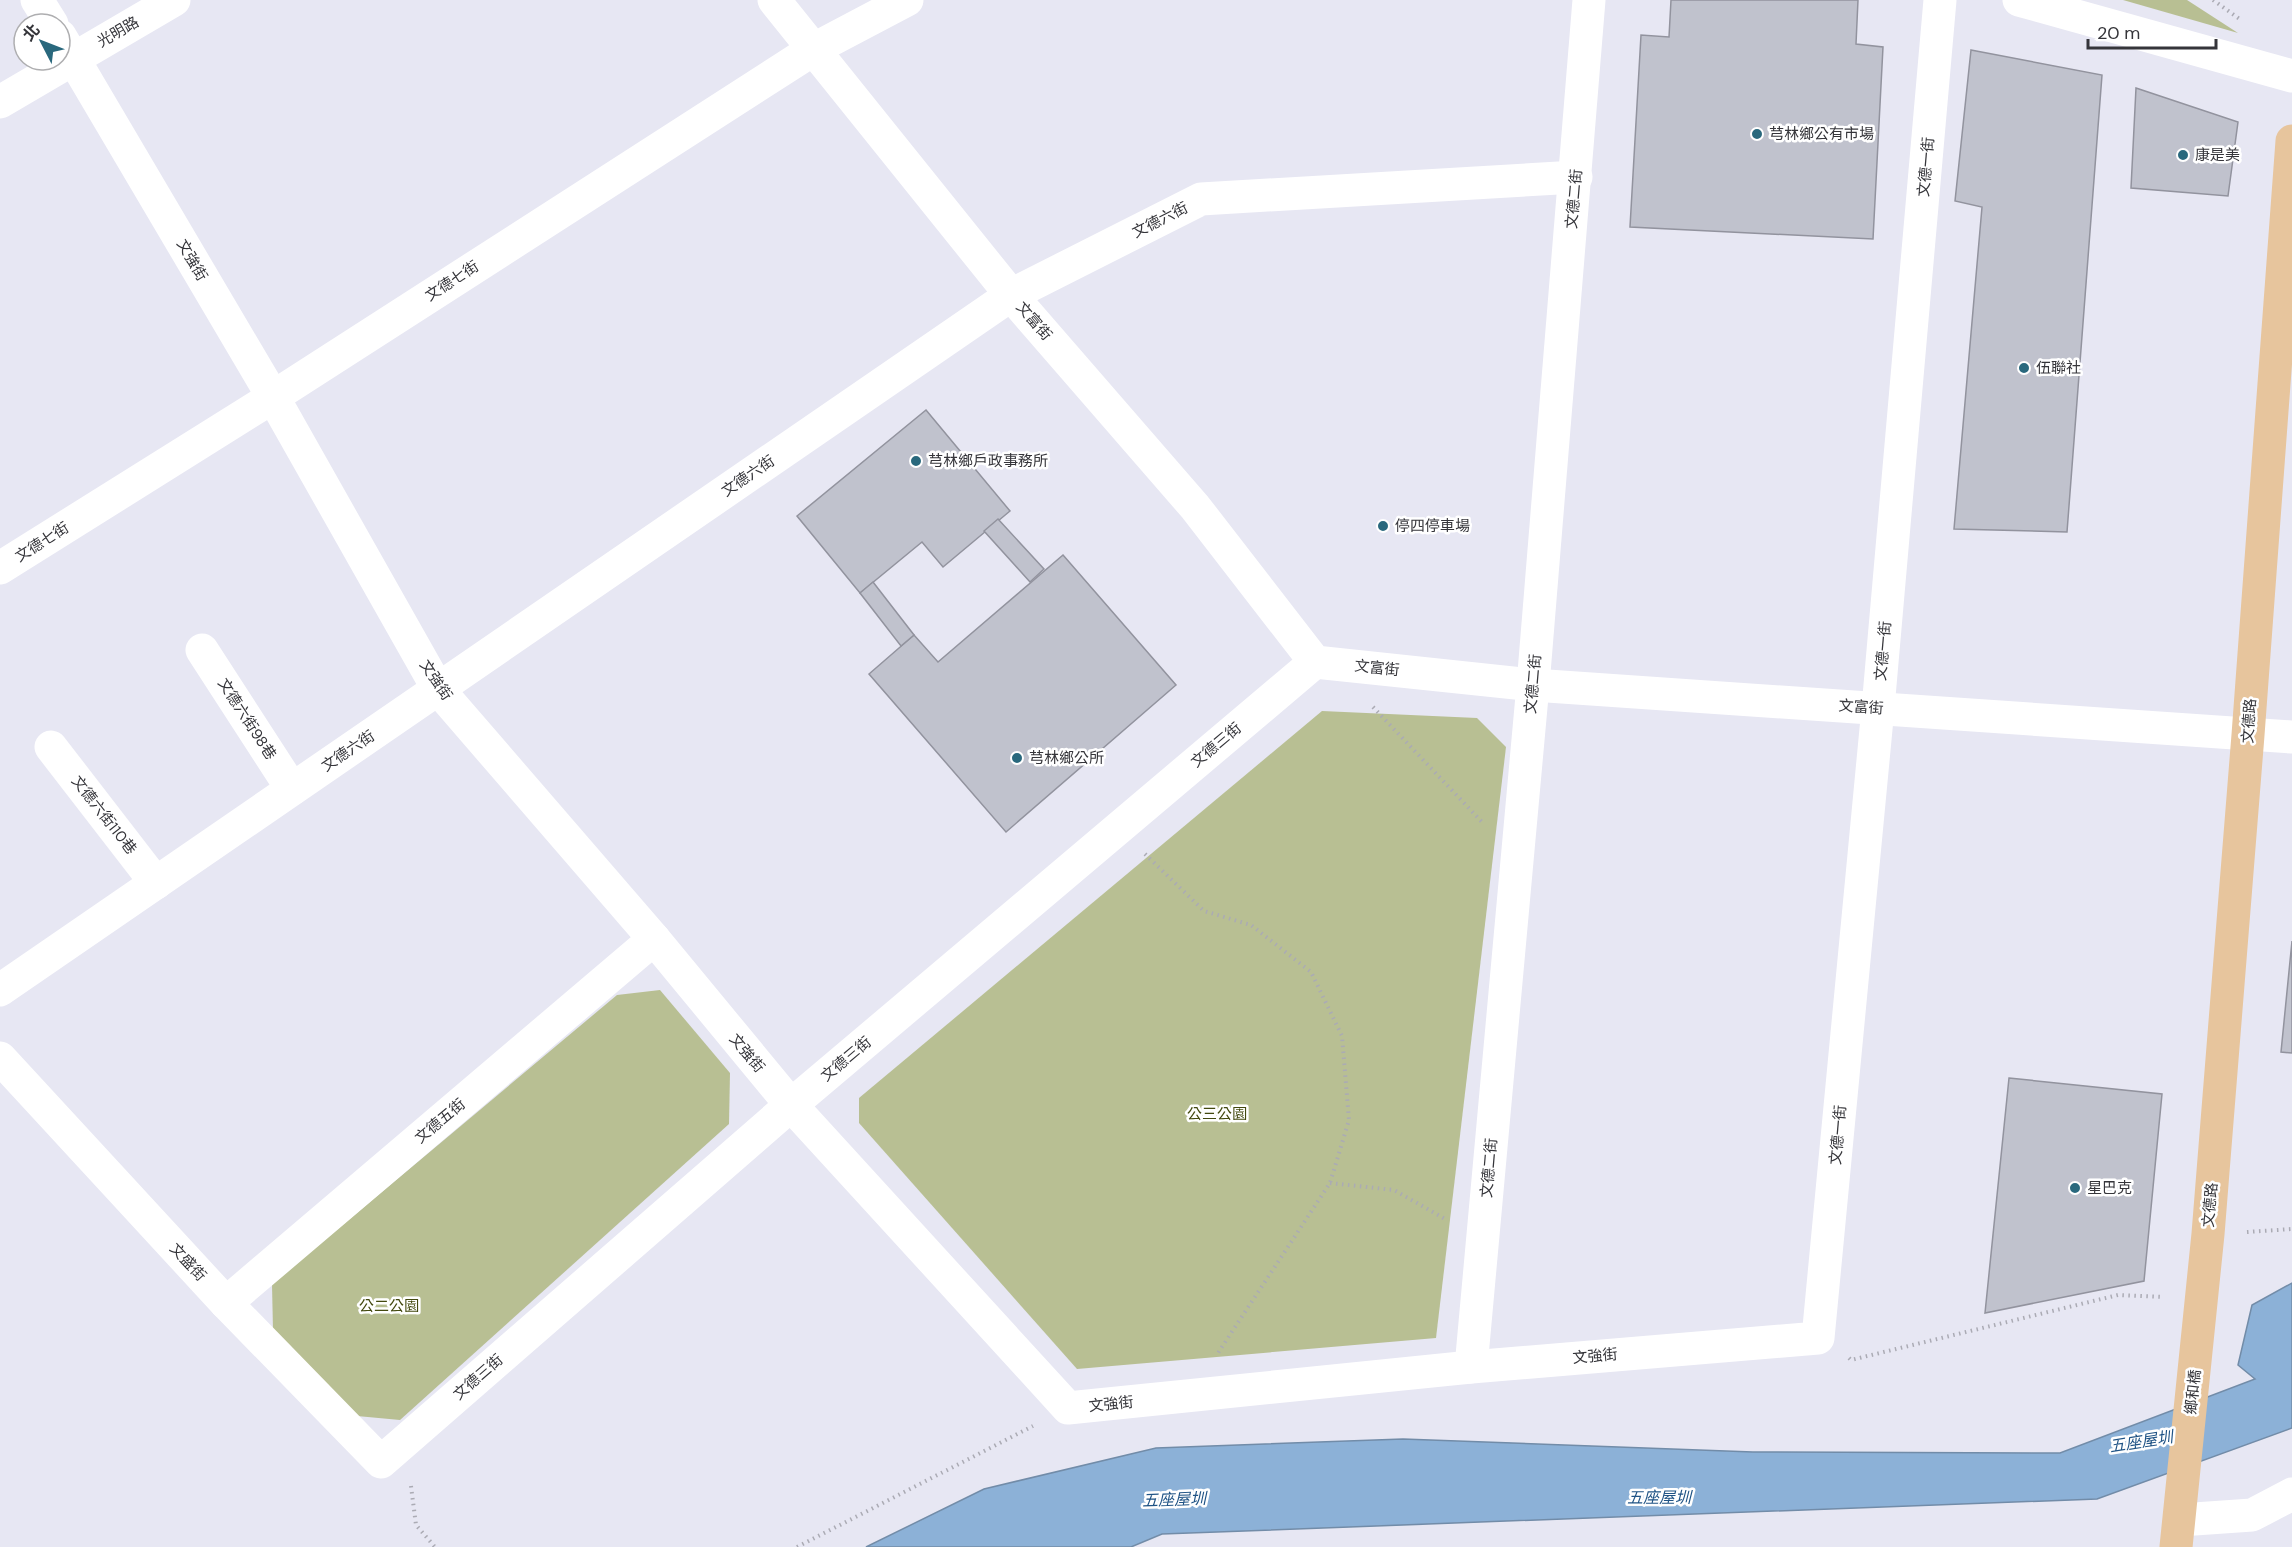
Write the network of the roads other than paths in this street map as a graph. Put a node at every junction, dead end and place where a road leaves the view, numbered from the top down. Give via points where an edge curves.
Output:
1 (174, 0) edge
2 (774, 0) edge
3 (907, 0) edge
4 (1589, 0) edge
5 (1940, 0) edge
6 (2019, 0) edge
7 (72, 45) edge
8 (814, 49) junction
9 (72, 55) edge
10 (37, 72) edge
11 (2292, 76) edge
12 (0, 102) edge
13 (2292, 141) edge
14 (1576, 177) junction
15 (1011, 295) junction
16 (273, 397) junction
17 (0, 568) edge
18 (202, 650) dead end
19 (1315, 662) junction
20 (1533, 685) junction
21 (438, 689) junction
22 (1878, 708) junction
23 (2248, 735) junction
24 (2292, 737) edge
25 (51, 747) dead end
26 (292, 789) junction
27 (156, 883) junction
28 (654, 939) junction
29 (0, 990) edge
30 (0, 1058) edge
31 (791, 1105) junction
32 (2202, 1300) joint
33 (226, 1303) junction
34 (1818, 1338) joint
35 (1471, 1366) junction
36 (387, 1457) joint
37 (2292, 1494) edge
38 (2178, 1534) edge

1 - 7 street, 光明路
2 - 8 street, 文富街
3 - 8 street, 文德七街
4 - 14 street, 文德二街
5 - 22 street, 文德一街
6 - 11 street
8 - 15 street, 文富街
8 - 16 street, 文德七街
9 - 16 street, 文強街
10 - 12 street, 光明路
13 - 23 main road, 文德路
14 - 15 street, 文德六街 via 1201,199
14 - 20 street, 文德二街
15 - 19 street, 文富街 via 1195,507
15 - 21 street, 文德六街
16 - 17 street, 文德七街
16 - 21 street, 文強街
18 - 26 street, 文德六街98巷
19 - 20 street, 文富街
19 - 31 street, 文德三街
20 - 22 street, 文富街
20 - 35 street, 文德二街
21 - 26 street, 文德六街
21 - 28 street, 文強街
22 - 23 street, 文富街
22 - 34 street, 文德一街
23 - 24 street, 文富街
23 - 32 main road, 文德路
25 - 27 street, 文德六街110巷
26 - 27 street, 文德六街
27 - 29 street, 文德六街
28 - 31 street, 文強街
28 - 33 street, 文德五街
30 - 33 street, 文盛街
31 - 35 street, 文強街 via 1068,1408
31 - 36 street, 文德三街
32 - 38 main road, 鄉和橋
33 - 36 street, 文盛街
34 - 35 street, 文強街
37 - 38 street via 2252,1515

